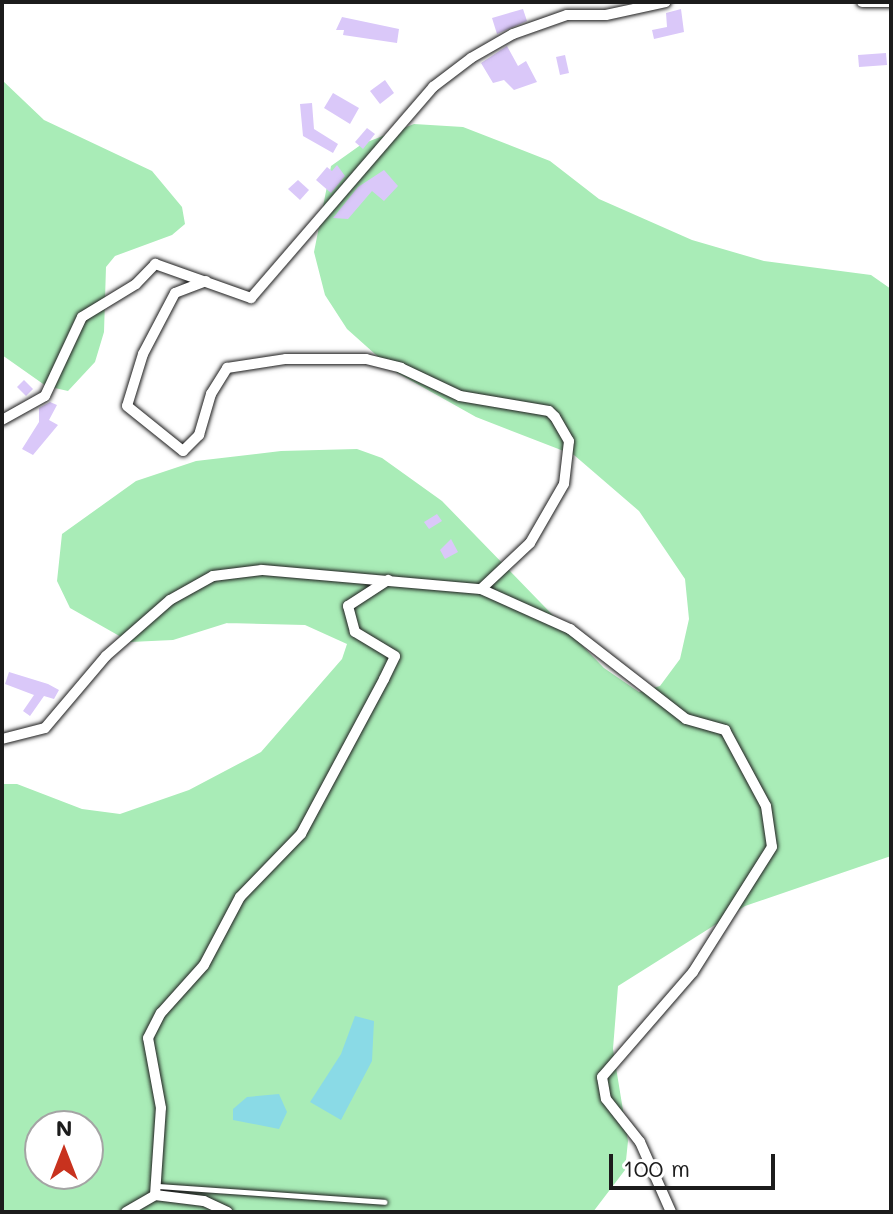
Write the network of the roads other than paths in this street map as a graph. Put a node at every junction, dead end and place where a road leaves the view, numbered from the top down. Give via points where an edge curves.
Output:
1 (666, 2) edge
2 (862, 2) edge
3 (891, 2) edge
4 (206, 281) junction
5 (2, 420) edge
6 (389, 580) junction
7 (481, 589) junction
8 (2, 739) edge
9 (156, 1190) junction
10 (384, 1202) dead end
11 (126, 1212) edge
12 (228, 1212) edge
13 (671, 1212) edge

1 - 4 street via 606,15 567,15 513,34 471,58 433,87 251,298
2 - 3 street
4 - 5 street via 155,264 136,284 82,317 45,396
4 - 7 street via 175,293 143,354 127,406 183,451 199,435 211,394 227,368 286,359 366,359 401,368 460,396 549,411 555,417 569,441 564,484 530,543
6 - 7 street
6 - 8 street via 262,570 213,576 131,630 45,728
6 - 9 street via 348,606 355,632 395,656 384,679 301,834 240,897 204,965 161,1013 148,1038 161,1108
7 - 13 street via 570,629 686,719 725,730 766,806 772,847 758,872 693,972 602,1077 606,1099 640,1142
9 - 10 lane
9 - 11 street
9 - 12 street

